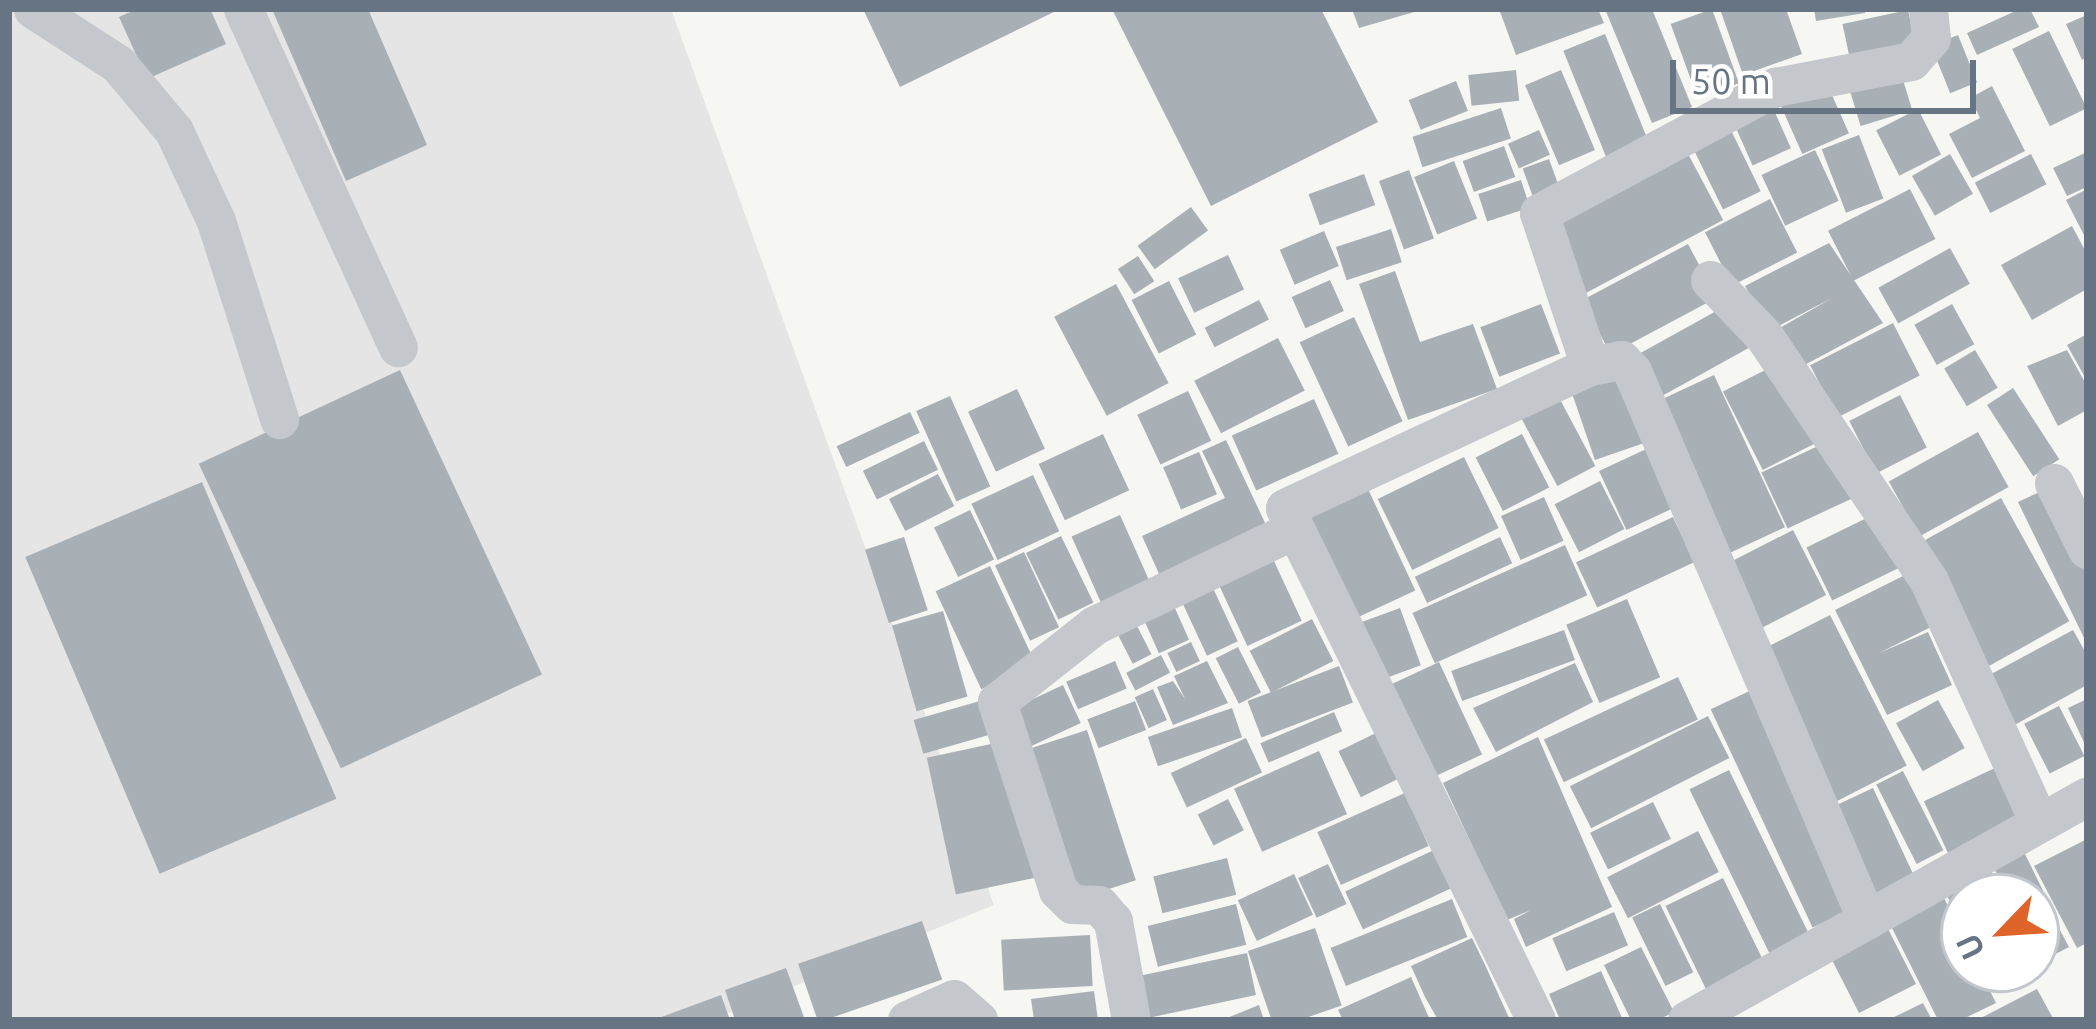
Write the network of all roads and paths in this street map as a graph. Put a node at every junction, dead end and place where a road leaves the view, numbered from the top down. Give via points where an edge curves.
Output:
1 (32, 9) edge
2 (243, 9) edge
3 (1928, 9) edge
4 (1711, 280) dead end
5 (398, 346) dead end
6 (1590, 366) junction
7 (279, 419) dead end
8 (2054, 483) dead end
9 (1293, 530) junction
10 (2087, 549) edge
11 (2087, 796) edge
12 (2039, 822) junction
13 (1867, 920) junction
14 (907, 1020) edge
15 (978, 1020) edge
16 (1131, 1020) edge
17 (1536, 1020) edge
18 (1687, 1020) edge

1 - 7 street via 118,64 174,131 216,221
2 - 5 street
3 - 6 street via 1931,38 1911,61 1774,87 1539,213
4 - 12 street via 1764,336 1929,581
6 - 9 street via 1294,497 1285,508
6 - 13 street via 1621,360 1632,371
8 - 10 street
9 - 16 street via 1095,625 997,702 1058,890 1072,904 1099,905 1113,921
9 - 17 street
11 - 12 street
12 - 13 street
13 - 18 street
14 - 15 street via 954,999

